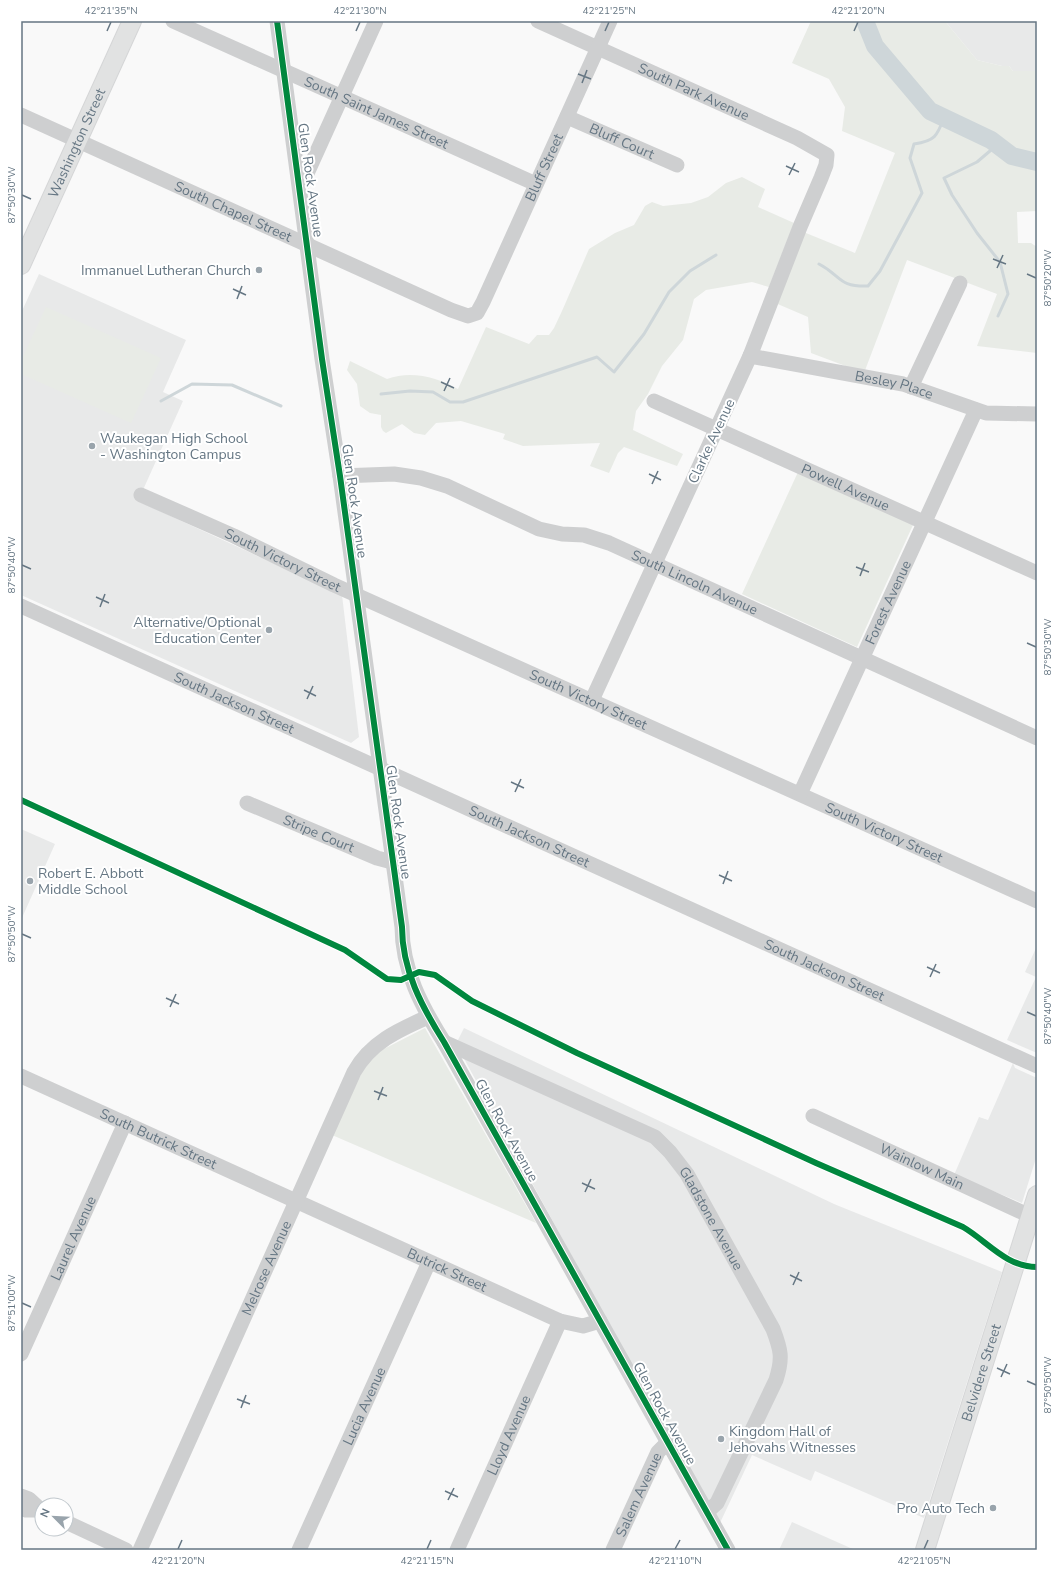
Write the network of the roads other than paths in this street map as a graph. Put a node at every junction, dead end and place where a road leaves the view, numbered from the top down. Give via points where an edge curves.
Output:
1 (132, 21) edge
2 (172, 21) edge
3 (277, 21) edge
4 (376, 21) edge
5 (538, 21) edge
6 (610, 21) edge
7 (597, 48) junction
8 (284, 71) junction
9 (342, 97) junction
10 (21, 115) edge
11 (567, 117) junction
12 (78, 140) junction
13 (676, 165) dead end
14 (821, 178) joint
15 (536, 184) junction
16 (300, 189) junction
17 (308, 245) junction
18 (21, 265) edge
19 (960, 283) dead end
20 (477, 313) joint
21 (750, 356) junction
22 (911, 387) junction
23 (654, 401) dead end
24 (976, 410) junction
25 (1037, 414) edge
26 (716, 429) junction
27 (340, 476) junction
28 (141, 495) dead end
29 (925, 522) junction
30 (655, 564) junction
31 (1037, 573) edge
32 (356, 594) junction
33 (21, 606) edge
34 (863, 657) junction
35 (592, 700) junction
36 (1037, 738) edge
37 (380, 769) junction
38 (800, 794) junction
39 (247, 803) dead end
40 (392, 862) junction
41 (1037, 901) edge
42 (428, 1017) junction
43 (444, 1042) junction
44 (1037, 1066) edge
45 (21, 1076) edge
46 (813, 1116) dead end
47 (125, 1123) junction
48 (1037, 1195) edge
49 (296, 1201) junction
50 (1030, 1216) junction
51 (429, 1262) junction
52 (560, 1321) junction
53 (600, 1321) junction
54 (21, 1354) edge
55 (668, 1442) junction
56 (21, 1496) edge
57 (34, 1504) edge
58 (21, 1508) edge
59 (34, 1511) edge
60 (707, 1512) junction
61 (74, 1526) edge
62 (126, 1550) edge
63 (140, 1550) edge
64 (299, 1550) edge
65 (457, 1550) edge
66 (613, 1550) edge
67 (728, 1550) edge
68 (925, 1550) edge

1 - 12 main road, Washington Street
2 - 8 street, South Saint James Street
3 - 8 street, Glen Rock Avenue
4 - 9 street
5 - 7 street, South Park Avenue
6 - 7 street, Bluff Street
7 - 11 street, Bluff Street
7 - 14 street, South Park Avenue via 822,151 827,155
8 - 9 street, South Saint James Street
8 - 16 street, Glen Rock Avenue
9 - 15 street, South Saint James Street
9 - 16 street
10 - 12 street, South Chapel Street
11 - 13 street, Bluff Court
11 - 15 street, Bluff Street
12 - 17 street, South Chapel Street
12 - 18 main road, Washington Street
14 - 21 street, Clarke Avenue
15 - 20 street, Bluff Street
16 - 17 street, Glen Rock Avenue
17 - 20 street, South Chapel Street via 451,310 468,316
17 - 27 street, Glen Rock Avenue via 321,355
19 - 22 street
21 - 22 street, Besley Place
21 - 26 street, Clarke Avenue
22 - 24 street, Besley Place
23 - 26 street, Powell Avenue
24 - 25 street, Besley Place via 988,414
24 - 29 street, Forest Avenue
26 - 29 street, Powell Avenue
26 - 30 street, Clarke Avenue
27 - 30 street, South Lincoln Avenue via 394,474 422,478 447,486 539,529 584,535 609,543
27 - 32 street, Glen Rock Avenue
28 - 32 street, South Victory Street
29 - 31 street, Powell Avenue
29 - 34 street, Forest Avenue
30 - 34 street, South Lincoln Avenue
30 - 35 street, Clarke Avenue
32 - 35 street, South Victory Street
32 - 37 street, Glen Rock Avenue
33 - 37 street, South Jackson Street
34 - 36 street, South Lincoln Avenue
34 - 38 street, Forest Avenue
35 - 38 street, South Victory Street
37 - 40 street, Glen Rock Avenue
37 - 44 street, South Jackson Street
38 - 41 street, South Victory Street
39 - 40 street, Stripe Court
40 - 42 street, Glen Rock Avenue via 402,943 409,976
42 - 43 street, Glen Rock Avenue
42 - 49 street, Melrose Avenue via 378,1043 362,1058
43 - 53 street, Glen Rock Avenue
43 - 60 street, Gladstone Avenue via 655,1137 688,1174 781,1348 781,1364 776,1380 717,1503
45 - 47 street, South Butrick Street
46 - 50 street, Wainlow Main
47 - 49 street, South Butrick Street
47 - 54 street, Laurel Avenue
48 - 50 main road, Belvidere Street
49 - 51 street, Butrick Street
49 - 63 street, Melrose Avenue
50 - 68 main road, Belvidere Street
51 - 52 street, Butrick Street
51 - 64 street, Lucia Avenue
52 - 53 street, Butrick Street via 583,1326
52 - 65 street, Lloyd Avenue
53 - 55 street, Glen Rock Avenue
55 - 60 street, Glen Rock Avenue
55 - 66 street, Salem Avenue via 658,1452
56 - 57 street
58 - 59 street
60 - 67 street, Glen Rock Avenue
61 - 62 street

